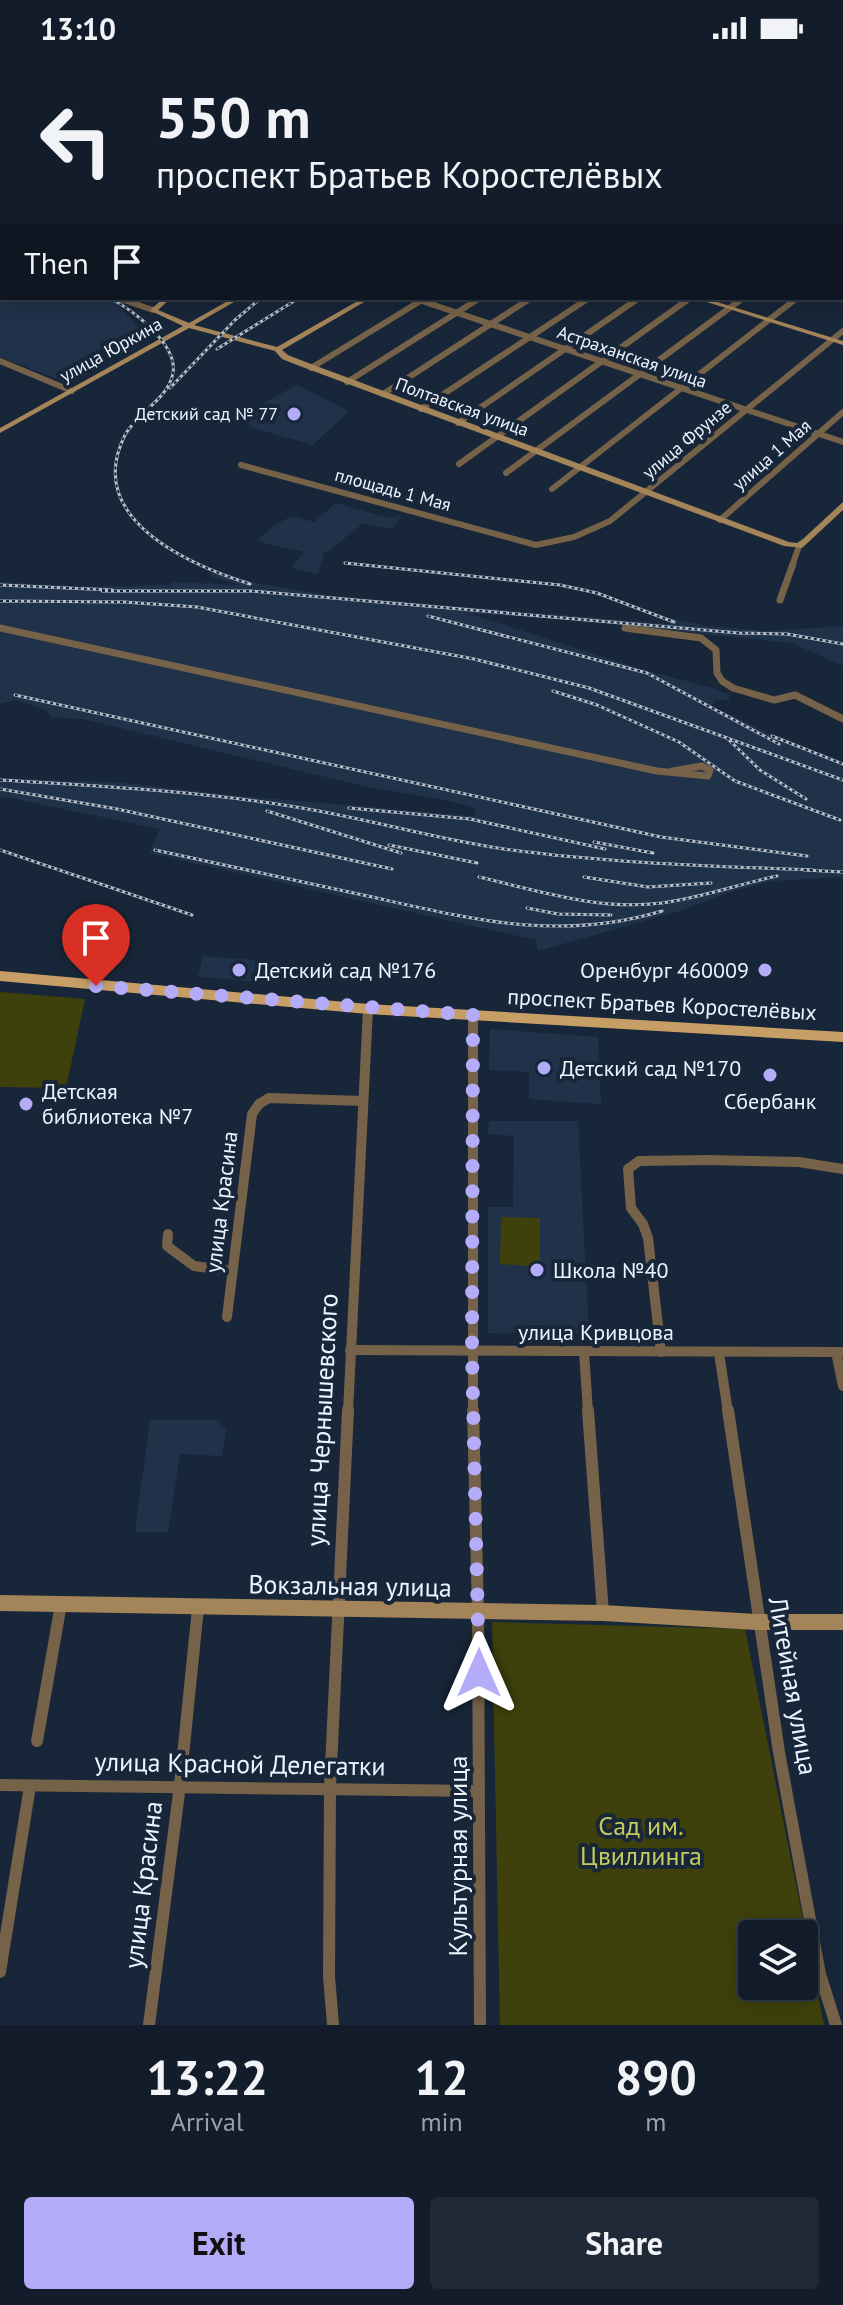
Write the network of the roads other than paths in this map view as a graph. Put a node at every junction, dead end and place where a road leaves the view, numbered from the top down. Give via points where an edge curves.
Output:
1 (124, 300) edge
2 (166, 300) edge
3 (234, 300) edge
4 (364, 300) edge
5 (421, 300) edge
6 (425, 300) edge
7 (477, 300) edge
8 (528, 300) edge
9 (578, 300) edge
10 (586, 300) edge
11 (636, 300) edge
12 (687, 300) edge
13 (703, 300) edge
14 (740, 300) edge
15 (794, 300) edge
16 (729, 308) junction
17 (153, 310) junction
18 (456, 313) junction
19 (769, 320) junction
20 (490, 325) junction
21 (189, 326) junction
22 (843, 331) edge
23 (527, 337) junction
24 (832, 339) junction
25 (843, 343) edge
26 (278, 349) junction
27 (564, 349) junction
28 (0, 361) edge
29 (601, 362) junction
30 (311, 368) junction
31 (639, 374) junction
32 (347, 382) junction
33 (681, 388) junction
34 (72, 391) junction
35 (383, 394) junction
36 (421, 409) junction
37 (745, 410) junction
38 (843, 412) edge
39 (458, 423) junction
40 (0, 431) edge
41 (818, 434) junction
42 (497, 437) junction
43 (843, 442) edge
44 (536, 451) junction
45 (459, 464) dead end
46 (241, 465) dead end
47 (578, 467) junction
48 (506, 473) dead end
49 (552, 489) dead end
50 (647, 492) junction
51 (843, 505) edge
52 (720, 520) junction
53 (536, 545) joint
54 (799, 546) junction
55 (780, 600) dead end
56 (0, 628) edge
57 (625, 628) dead end
58 (843, 719) edge
59 (672, 771) dead end
60 (0, 976) edge
61 (368, 1009) junction
62 (473, 1015) junction
63 (843, 1037) edge
64 (362, 1101) junction
65 (843, 1169) edge
66 (168, 1234) dead end
67 (232, 1271) junction
68 (227, 1317) dead end
69 (350, 1350) junction
70 (472, 1352) junction
71 (584, 1352) junction
72 (661, 1352) junction
73 (840, 1352) edge
74 (719, 1353) junction
75 (843, 1386) edge
76 (0, 1603) edge
77 (61, 1604) junction
78 (198, 1608) junction
79 (337, 1608) junction
80 (478, 1613) junction
81 (603, 1613) junction
82 (757, 1622) junction
83 (843, 1622) edge
84 (37, 1741) dead end
85 (0, 1785) edge
86 (180, 1785) junction
87 (30, 1786) junction
88 (330, 1787) junction
89 (479, 1791) junction
90 (0, 1972) edge
91 (838, 2006) edge
92 (149, 2025) edge
93 (333, 2025) edge
94 (480, 2025) edge
95 (836, 2025) edge

1 - 17 street, Полтавская улица
2 - 17 street
3 - 21 street, улица Юркина
4 - 26 street
5 - 30 street
6 - 18 street, Астраханская улица
7 - 18 street
8 - 20 street
9 - 23 street
10 - 23 street
11 - 27 street
12 - 29 street
13 - 16 street
14 - 16 street
15 - 19 street
16 - 19 street
16 - 31 street
17 - 21 street, Полтавская улица
18 - 20 street, Астраханская улица
18 - 32 street
19 - 24 street
19 - 33 street
20 - 23 street, Астраханская улица
20 - 35 street
21 - 26 street, Полтавская улица
21 - 34 street, улица Юркина
22 - 24 street, улица Фрунзе
23 - 27 street, Астраханская улица
23 - 36 street
24 - 25 street
24 - 37 street, улица Фрунзе
26 - 30 street, Полтавская улица
27 - 29 street, Астраханская улица
27 - 39 street
28 - 34 street
29 - 31 street, Астраханская улица
29 - 42 street
30 - 32 street, Полтавская улица
31 - 33 street, Астраханская улица
31 - 44 street
32 - 35 street, Полтавская улица
33 - 37 street, Астраханская улица
33 - 47 street
34 - 40 street, улица Юркина
35 - 36 street, Полтавская улица
36 - 39 street, Полтавская улица
37 - 41 street, Астраханская улица
37 - 50 street, улица Фрунзе
38 - 41 street, улица 1 Мая
39 - 42 street, Полтавская улица
41 - 43 street, Астраханская улица
41 - 52 street, улица 1 Мая
42 - 44 street, Полтавская улица
42 - 45 street
44 - 47 street, Полтавская улица
44 - 48 street
46 - 53 street, площадь 1 Мая
47 - 49 street
47 - 50 street, Полтавская улица
50 - 52 street, Полтавская улица
50 - 53 street, улица Фрунзе via 597,528
51 - 54 street
52 - 54 street, Полтавская улица
54 - 55 street
56 - 59 street
57 - 58 street via 701,638 716,650 717,673 733,688 774,700 795,695
60 - 61 main road, проспект Братьев Коростелёвых
61 - 62 main road, проспект Братьев Коростелёвых
61 - 64 street, улица Чернышевского
62 - 63 main road, проспект Братьев Коростелёвых
62 - 70 street, Культурная улица
64 - 67 street, улица Красина via 269,1098 259,1104 252,1114
64 - 69 street, улица Чернышевского
65 - 72 street via 721,1160 639,1161 628,1169 631,1208 648,1238
66 - 67 street via 167,1246 194,1266
67 - 68 street, улица Красина
69 - 70 street, улица Кривцова
69 - 79 street, улица Чернышевского
70 - 71 street, улица Кривцова
70 - 80 street, Культурная улица
71 - 72 street, улица Кривцова
71 - 81 street
72 - 74 street, улица Кривцова
73 - 74 street, улица Кривцова
73 - 75 street
74 - 82 street, Литейная улица
76 - 77 street, Вокзальная улица
77 - 78 street, Вокзальная улица
77 - 84 street
78 - 79 street, Вокзальная улица
78 - 86 street, улица Красина
79 - 80 street, Вокзальная улица
79 - 88 street, улица Чернышевского
80 - 81 street, Вокзальная улица
80 - 89 street, Культурная улица
81 - 82 street, Вокзальная улица
82 - 83 street, Вокзальная улица
82 - 91 street, Литейная улица via 820,1974
85 - 87 street, улица Красной Делегатки
86 - 87 street, улица Красной Делегатки
86 - 88 street, улица Красной Делегатки
86 - 92 street, улица Красина
87 - 90 street
88 - 89 street, улица Красной Делегатки
88 - 93 street, улица Чернышевского
89 - 94 street, Культурная улица
91 - 95 street, Литейная улица

